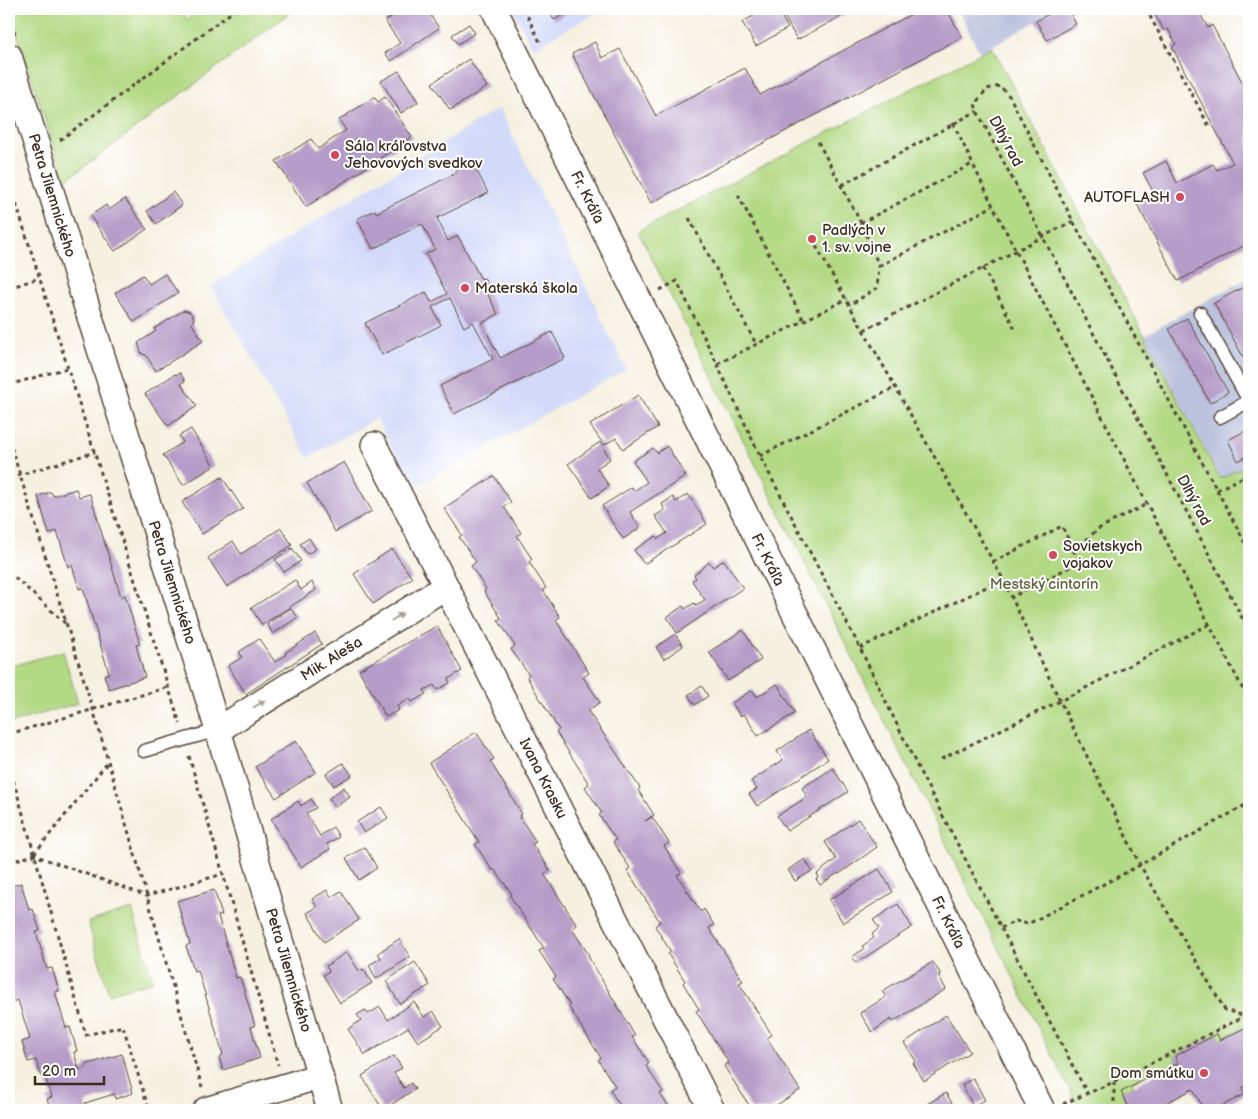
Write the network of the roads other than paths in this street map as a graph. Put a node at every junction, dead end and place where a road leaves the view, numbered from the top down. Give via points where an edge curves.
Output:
1 (494, 9) edge
2 (9, 56) edge
3 (1200, 313) dead end
4 (1249, 401) edge
5 (1220, 417) dead end
6 (374, 445) dead end
7 (445, 587) junction
8 (218, 730) junction
9 (144, 751) dead end
10 (320, 1076) junction
11 (1047, 1109) edge
12 (207, 1110) edge
13 (330, 1110) edge
14 (712, 1110) edge

1 - 11 street, Fr. Kráľa
2 - 8 street, Petra Jilemnického
3 - 4 lane
4 - 5 lane
6 - 7 street, Ivana Krasku
8 -> 7 street, Mik. Aleša
7 - 14 street, Ivana Krasku
8 - 9 lane
8 - 10 street, Petra Jilemnického
10 - 12 street
10 - 13 street, Petra Jilemnického

